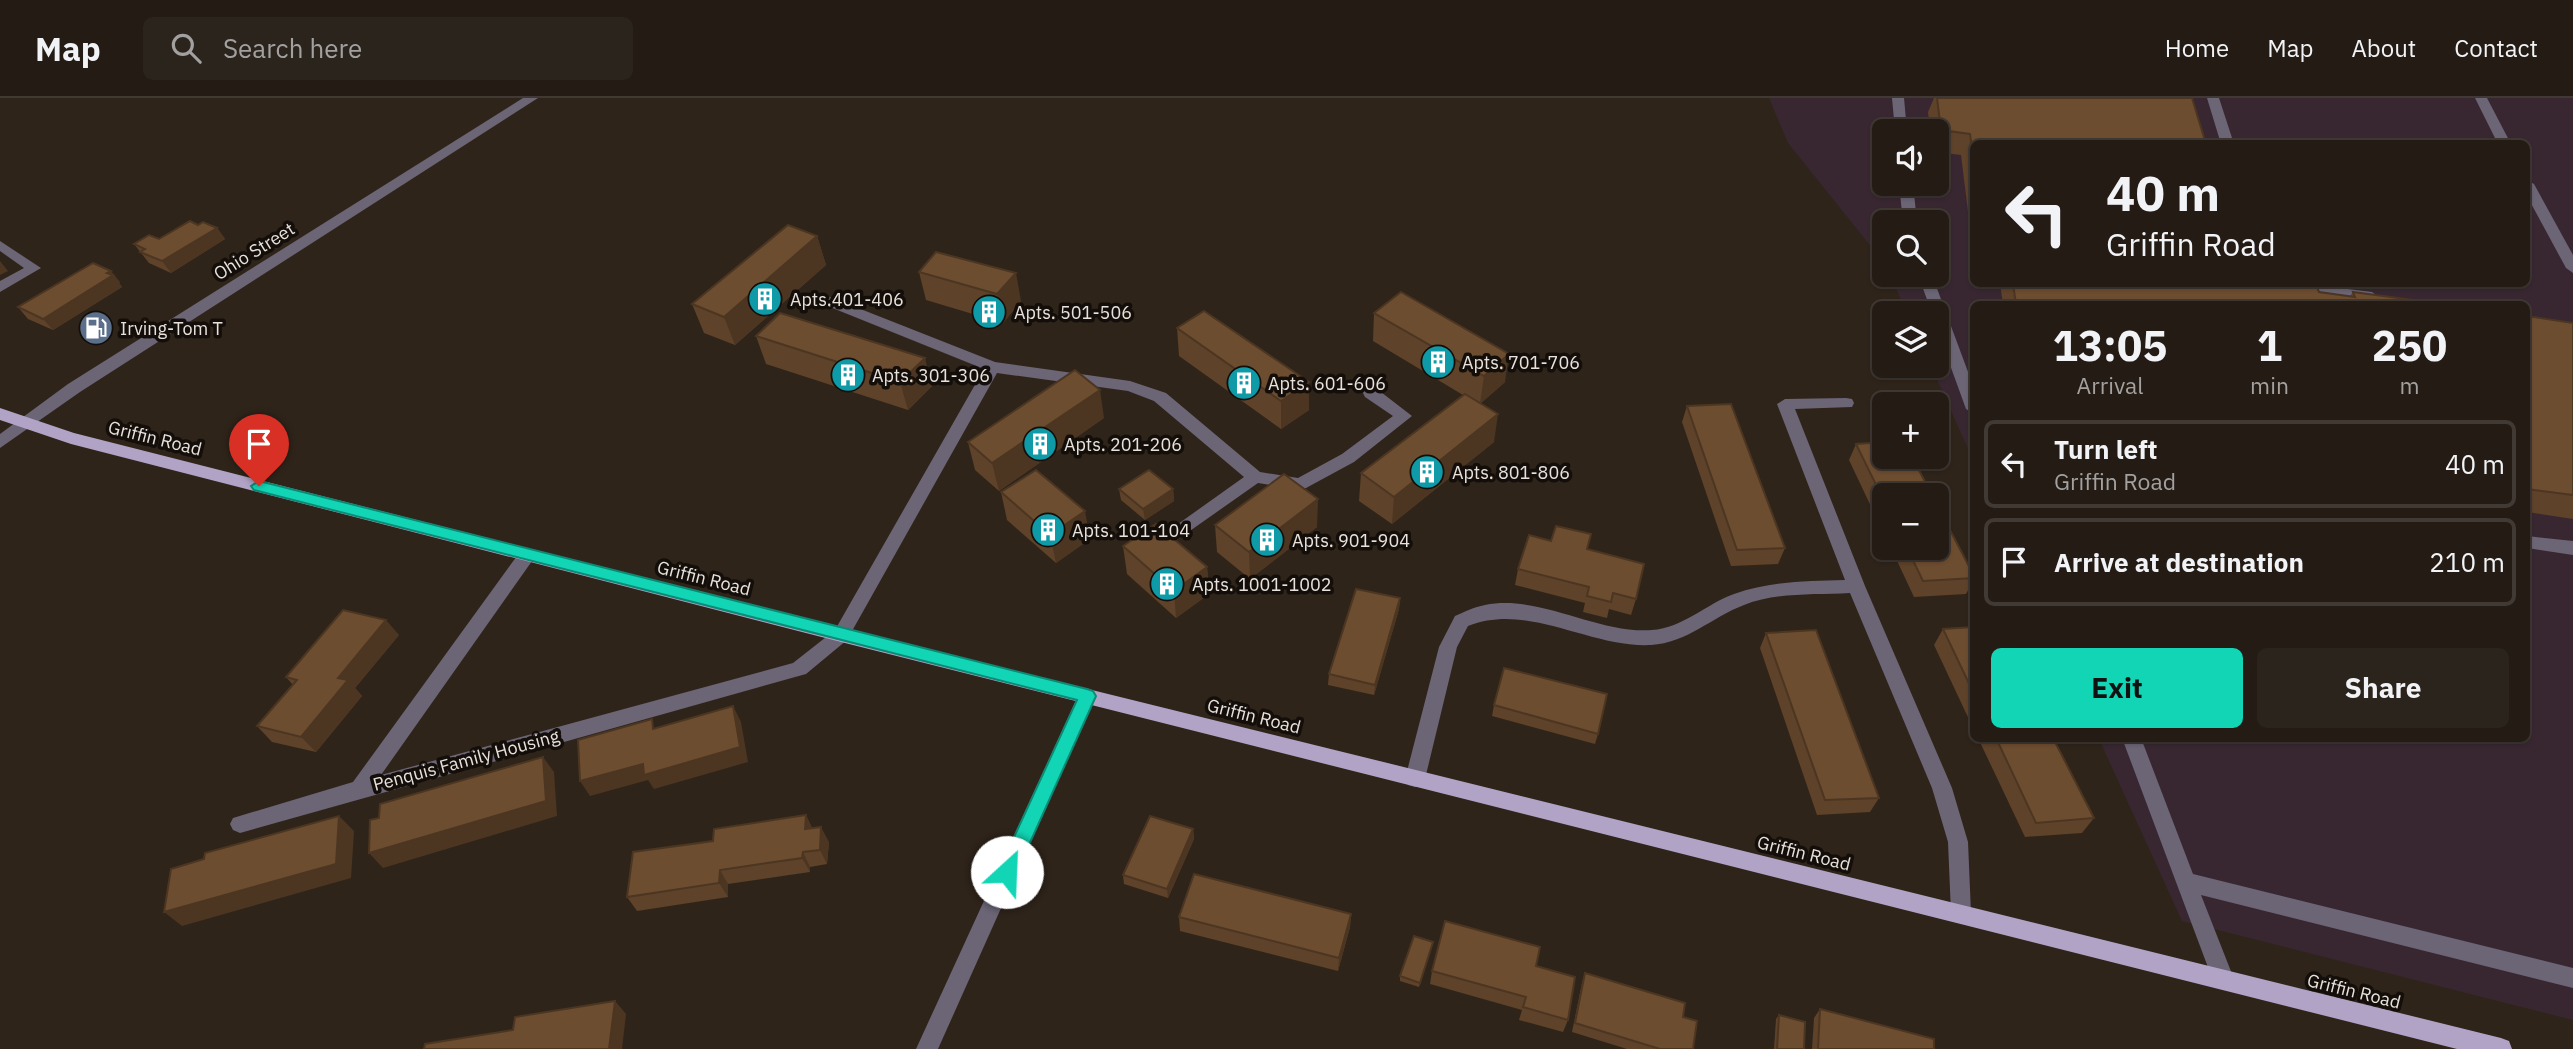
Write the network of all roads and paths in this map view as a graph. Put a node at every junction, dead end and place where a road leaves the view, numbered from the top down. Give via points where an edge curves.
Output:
1 (532, 98) edge
2 (1898, 98) edge
3 (2213, 98) edge
4 (2481, 98) edge
5 (1900, 119) edge
6 (2227, 140) edge
7 (2503, 140) edge
8 (2530, 193) edge
9 (0, 245) edge
10 (2573, 268) edge
11 (0, 287) edge
12 (1929, 287) edge
13 (2302, 287) edge
14 (2388, 299) edge
15 (825, 300) dead end
16 (993, 367) junction
17 (1371, 393) dead end
18 (1970, 398) edge
19 (1846, 403) dead end
20 (0, 414) edge
21 (24, 425) junction
22 (0, 442) edge
23 (1255, 477) junction
24 (1177, 534) dead end
25 (2530, 542) edge
26 (2573, 548) edge
27 (528, 554) junction
28 (1856, 586) junction
29 (841, 635) junction
30 (1087, 696) junction
31 (2133, 742) edge
32 (1415, 779) junction
33 (360, 789) junction
34 (240, 824) dead end
35 (2188, 882) junction
36 (1961, 913) junction
37 (2573, 978) edge
38 (2223, 979) junction
39 (927, 1049) edge
40 (2501, 1049) edge

1 - 21 street, Ohio Street via 74,388
2 - 5 street
3 - 6 street
4 - 7 street
8 - 10 street
9 - 11 street via 34,268
12 - 18 street
13 - 14 street
15 - 16 street
16 - 23 street via 1130,386 1160,397
16 - 29 street
17 - 23 street via 1404,416 1349,458 1300,484
19 - 28 street via 1785,404
20 - 21 main road, Griffin Road
21 - 22 street, Ohio Street
21 - 27 main road, Griffin Road
23 - 24 street
25 - 26 street
27 - 29 main road, Griffin Road
27 - 33 street, Penquis Family Housing
28 - 32 street via 1741,598 1683,632 1652,638 1625,637 1519,613 1486,612 1461,621 1448,647
28 - 36 street via 1942,788 1958,842
29 - 30 main road, Griffin Road
29 - 33 street, Penquis Family Housing via 799,668
30 - 32 main road, Griffin Road
30 - 39 street
31 - 35 street
32 - 36 main road, Griffin Road
33 - 34 street
35 - 37 street
35 - 38 street
36 - 38 main road, Griffin Road
38 - 40 main road, Griffin Road

